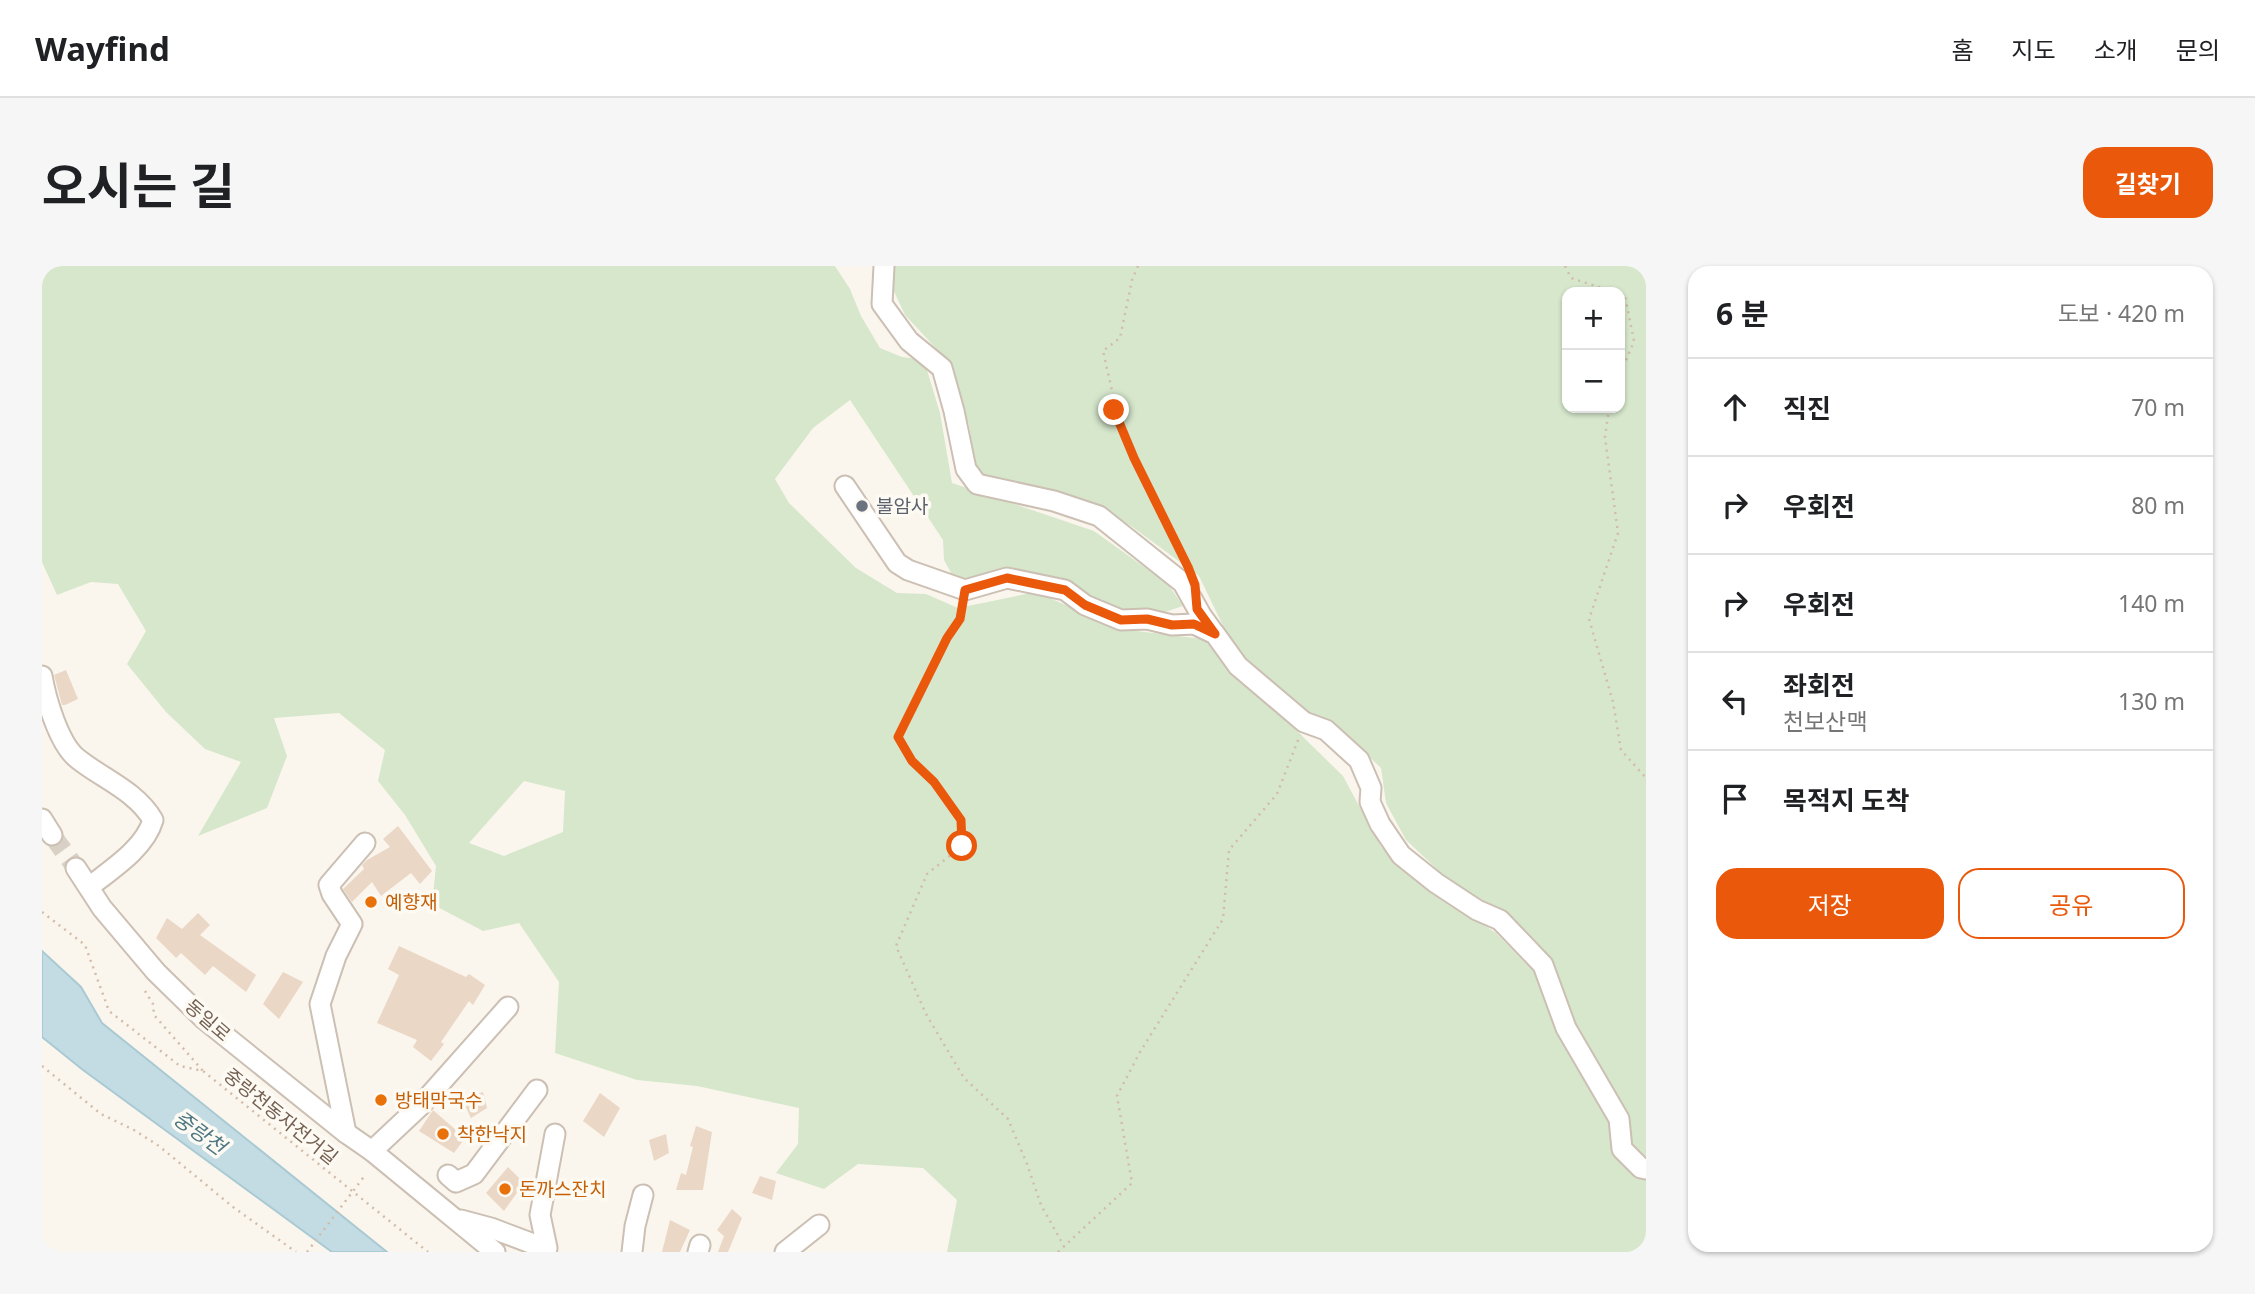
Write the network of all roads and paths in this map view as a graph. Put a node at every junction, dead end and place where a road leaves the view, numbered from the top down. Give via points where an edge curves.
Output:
1 (884, 266) edge
2 (1138, 266) edge
3 (1565, 266) edge
4 (1599, 287) edge
5 (1625, 296) edge
6 (1625, 363) edge
7 (1608, 413) edge
8 (845, 486) dead end
9 (1188, 567) dead end
10 (965, 590) junction
11 (1215, 634) junction
12 (42, 676) edge
13 (1304, 722) junction
14 (1646, 778) edge
15 (365, 843) dead end
16 (76, 868) tunnel mouth
17 (89, 887) junction
18 (42, 912) edge
19 (145, 991) dead end
20 (508, 1007) dead end
21 (42, 1066) edge
22 (203, 1071) junction
23 (537, 1090) dead end
24 (346, 1133) junction
25 (555, 1134) dead end
26 (371, 1160) junction
27 (1646, 1168) edge
28 (643, 1195) dead end
29 (438, 1204) junction
30 (454, 1218) junction
31 (819, 1225) dead end
32 (1064, 1246) junction
33 (542, 1249) edge
34 (296, 1252) edge
35 (307, 1252) edge
36 (428, 1252) edge
37 (495, 1252) edge
38 (632, 1252) edge
39 (785, 1252) edge
40 (1058, 1252) edge

1 - 11 street via 883,304 909,341 942,368 966,469 977,484 1099,516 1183,583
2 - 9 path via 1120,338 1103,351 1114,410
3 - 4 path via 1571,278
5 - 6 path via 1634,341
7 - 14 path via 1605,437 1618,533 1589,619 1613,702 1621,750
8 - 10 street via 897,563
10 - 11 street via 1007,578 1065,590 1085,605 1121,620 1194,624
10 - 32 path via 960,619 898,737 961,820 962,846 927,874 896,946 926,1014 964,1078 1008,1119 1041,1205
11 - 13 street via 1238,666
12 - 17 street via 51,716 75,758 115,783 147,810 152,820 149,834
13 - 27 street via 1326,730 1359,760 1371,788 1370,802 1401,855 1477,910 1500,920 1543,965 1566,1028 1619,1119 1622,1150
13 - 32 path via 1277,794 1229,850 1223,919 1140,1052 1118,1096 1132,1183
15 - 24 street via 329,885 352,924 320,1004
16 - 17 street, 동일로
17 - 24 street, 동일로 via 156,972 204,1019
18 - 22 path, 중랑천동자전거길 via 85,946 109,1011 180,1066
19 - 22 path via 154,1015
20 - 26 street
21 - 34 path via 101,1114 159,1146
22 - 36 path, 중랑천동자전거길
23 - 29 street via 474,1174 452,1179
24 - 26 street, 동일로
25 - 33 street via 540,1215
26 - 29 street, 동일로
26 - 35 path, bridge via 366,1174
28 - 38 street
29 - 30 street, 동일로
30 - 33 street
30 - 37 street, 동일로
31 - 39 street
32 - 40 path

